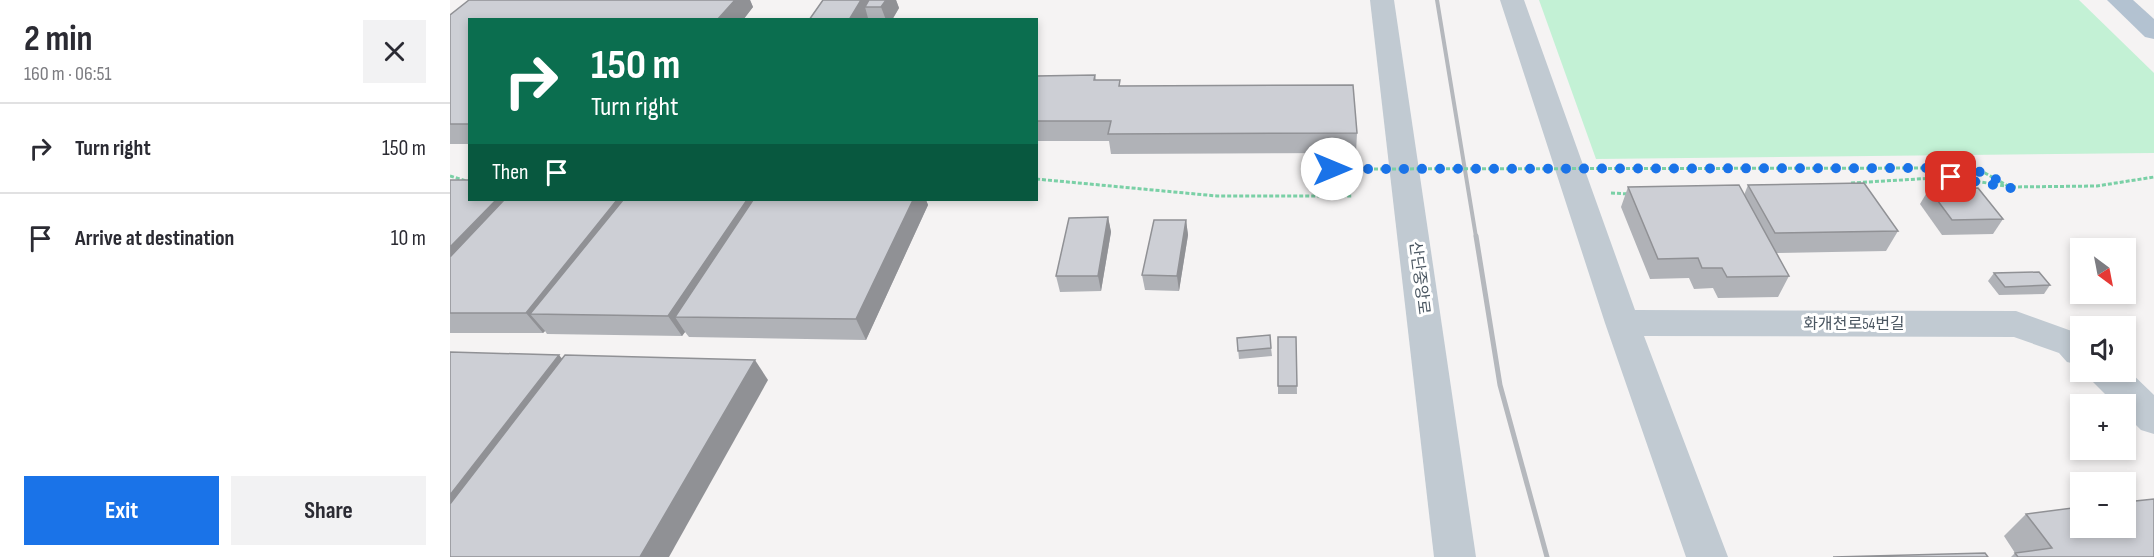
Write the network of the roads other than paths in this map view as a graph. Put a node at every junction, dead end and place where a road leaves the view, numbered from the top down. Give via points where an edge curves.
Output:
1 (1382, 0) edge
2 (1512, 0) edge
3 (2119, 0) edge
4 (2154, 32) edge
5 (1622, 323) junction
6 (2070, 344) edge
7 (2116, 382) edge
8 (2154, 419) edge
9 (1455, 557) edge
10 (1707, 557) edge

1 - 9 street, 산단중앙로
2 - 5 street
3 - 4 main road
5 - 6 street, 화개천로54번길 via 2016,324
5 - 10 street
7 - 8 street

